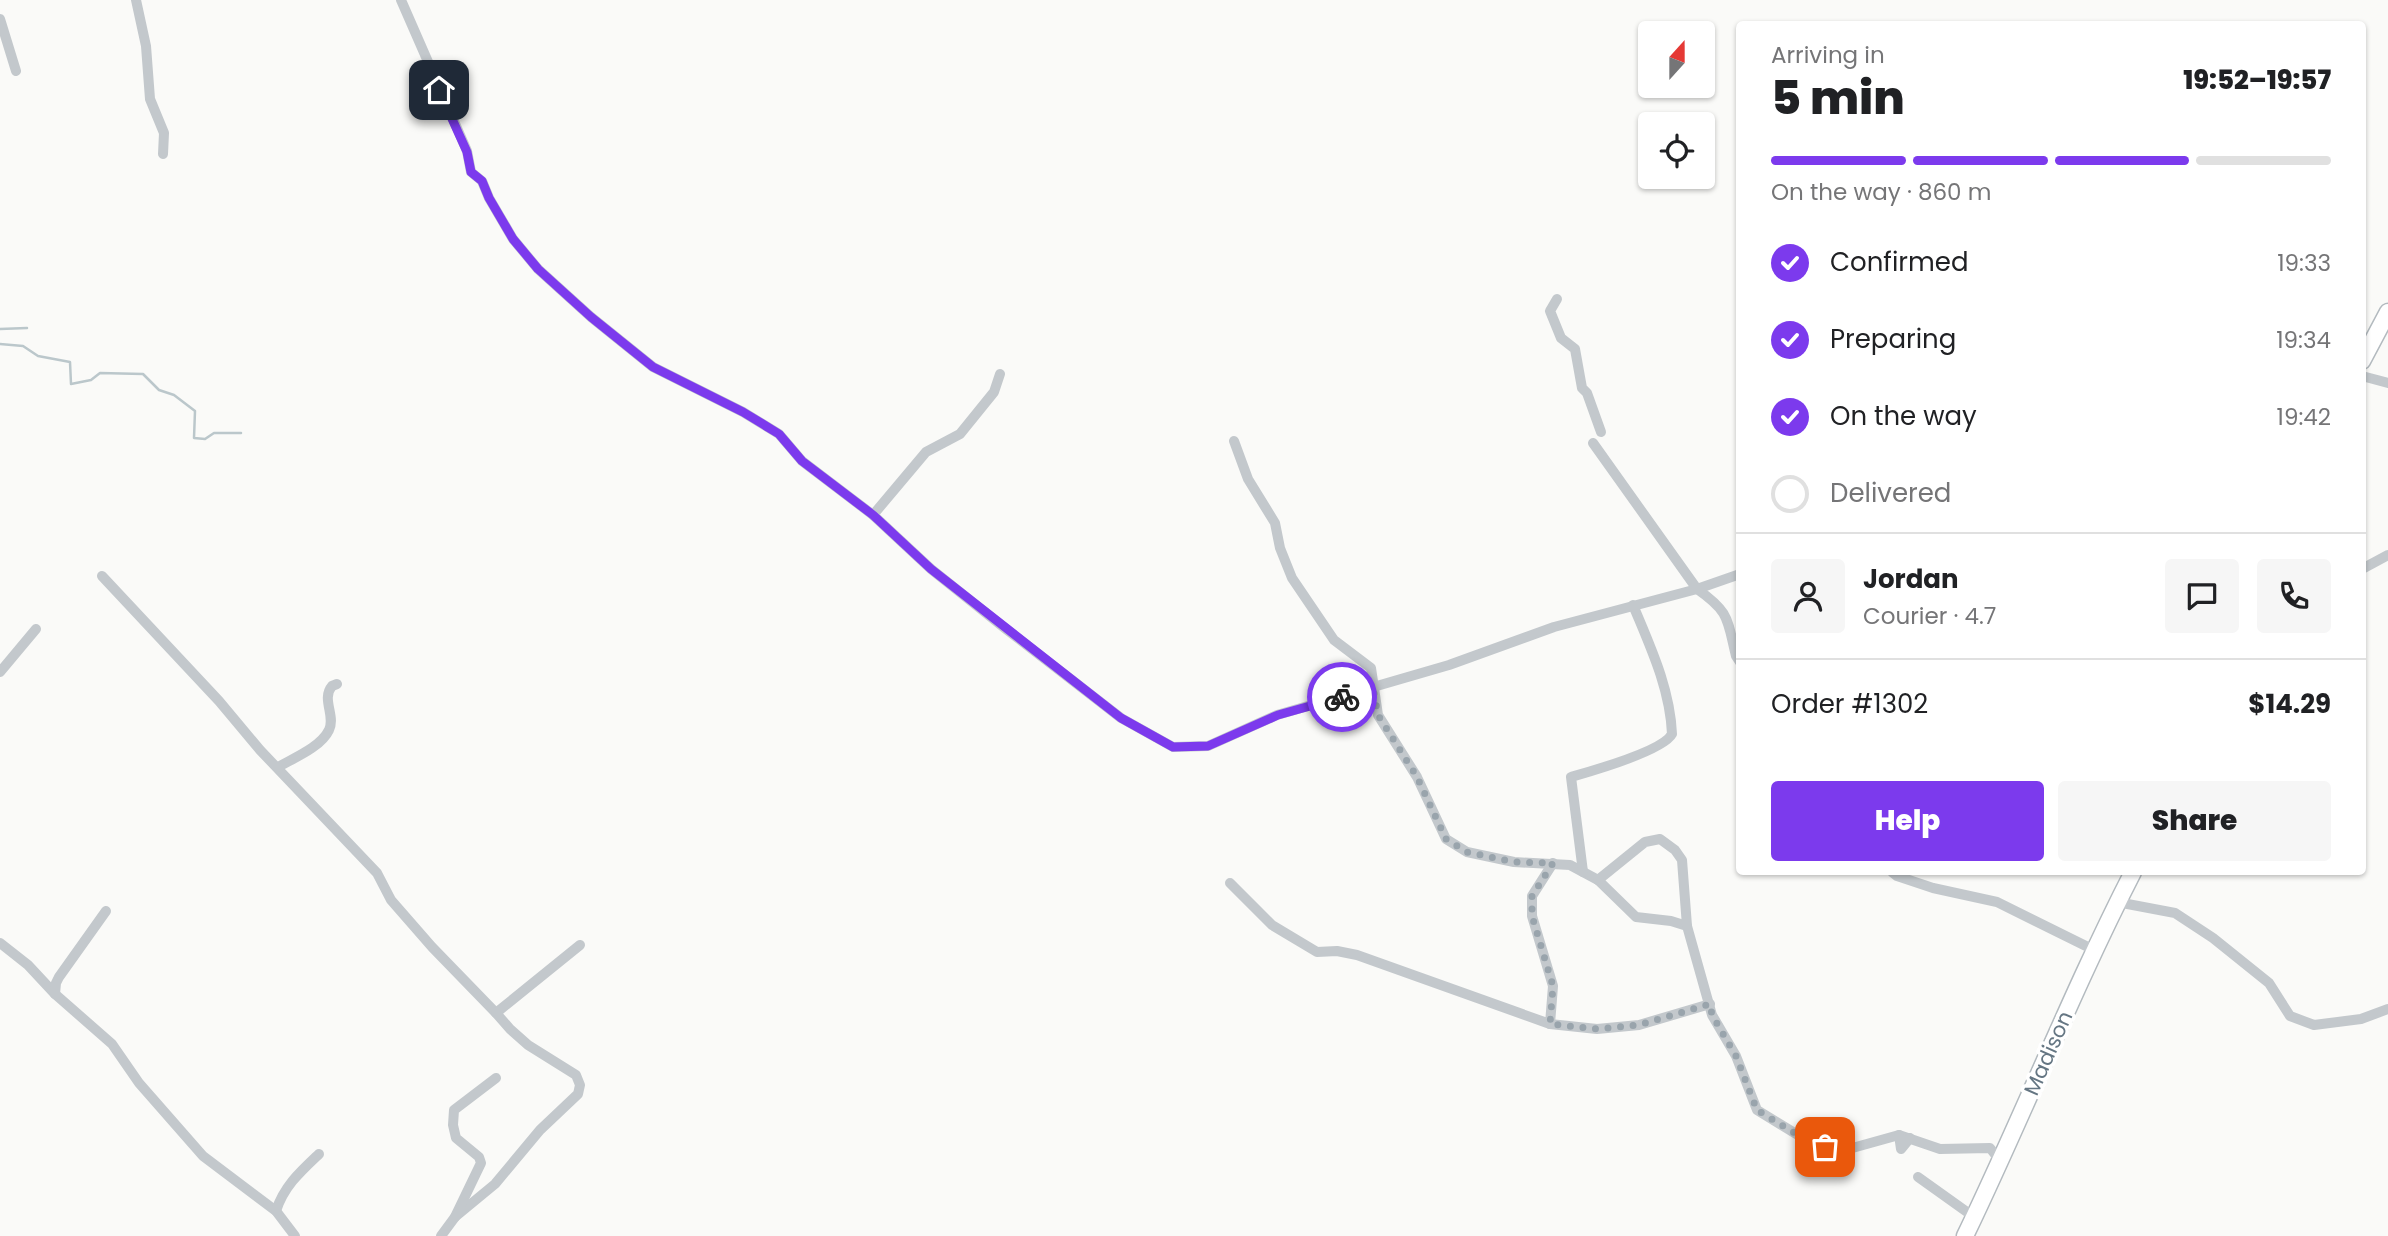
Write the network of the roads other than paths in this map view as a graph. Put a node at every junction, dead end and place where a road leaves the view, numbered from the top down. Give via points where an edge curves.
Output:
1 (136, 0) edge
2 (401, 0) edge
3 (0, 19) edge
4 (16, 71) dead end
5 (163, 153) dead end
6 (1557, 299) dead end
7 (2388, 312) edge
8 (2366, 353) edge
9 (1000, 374) dead end
10 (2366, 377) edge
11 (2388, 383) edge
12 (1601, 432) dead end
13 (1234, 441) dead end
14 (1593, 443) dead end
15 (873, 515) junction
16 (2388, 555) edge
17 (2366, 567) edge
18 (1736, 575) edge
19 (102, 576) dead end
20 (1697, 589) junction
21 (1633, 605) junction
22 (36, 629) dead end
23 (1736, 656) edge
24 (0, 672) edge
25 (337, 684) dead end
26 (1373, 688) junction
27 (278, 767) junction
28 (1553, 863) junction
29 (1583, 872) junction
30 (1896, 875) edge
31 (2131, 875) edge
32 (1598, 880) junction
33 (1230, 883) dead end
34 (2117, 902) junction
35 (106, 911) dead end
36 (1687, 926) junction
37 (0, 943) edge
38 (580, 945) dead end
39 (2094, 950) junction
40 (55, 994) junction
41 (1710, 1004) junction
42 (2388, 1009) edge
43 (496, 1013) junction
44 (1550, 1024) junction
45 (496, 1078) dead end
46 (319, 1154) dead end
47 (2001, 1162) junction
48 (1917, 1177) dead end
49 (276, 1211) junction
50 (454, 1217) junction
51 (1974, 1217) junction
52 (295, 1236) edge
53 (441, 1236) edge
54 (1965, 1236) edge

1 - 5 street via 150,99 164,133
2 - 15 street via 467,152 471,172 482,181 513,239 538,269 653,367 779,434 802,461
3 - 4 street
6 - 12 street via 1550,311 1552,320 1575,349 1582,388
7 - 8 street
9 - 15 street via 994,392 960,434 926,452
10 - 11 street
13 - 26 street via 1248,479 1275,523 1292,578 1334,640 1371,668
14 - 20 street
15 - 26 street via 931,569 1121,718 1173,747 1208,746 1278,715
16 - 17 street
18 - 20 street
19 - 27 street
20 - 21 street
20 - 23 street via 1725,613
21 - 26 street
21 - 29 street via 1658,665 1672,734 1665,743 1571,777
22 - 24 street
25 - 27 street via 327,694 328,733
26 - 28 street via 1378,715 1417,777 1446,839 1467,852 1514,862
27 - 43 street via 377,873 391,900 432,947
28 - 29 street via 1570,864
28 - 44 street via 1532,896 1532,916 1553,986
29 - 32 street
30 - 39 street via 1997,902
31 - 34 street, Madison
32 - 36 street via 1636,917
32 - 36 street via 1645,842 1660,839 1682,860
33 - 44 street via 1272,925 1317,952 1357,955
34 - 39 street, Madison
34 - 42 street via 2175,913 2213,938 2269,983 2290,1016 2314,1025 2361,1019
35 - 40 street via 59,976
36 - 41 street
37 - 40 street
38 - 43 street
39 - 47 street, Madison
40 - 49 street via 112,1044 139,1083 203,1156
41 - 44 street via 1639,1025 1597,1029
41 - 47 street via 1757,1110 1811,1143 1838,1152 1905,1137 1940,1149 1990,1148
43 - 50 street via 528,1045 576,1075 580,1085 578,1094 540,1130 495,1184
45 - 50 street via 454,1110 456,1138 481,1163
46 - 49 street via 295,1176
47 - 51 street, Madison
48 - 51 street
49 - 52 street
50 - 53 street
51 - 54 street, Madison

